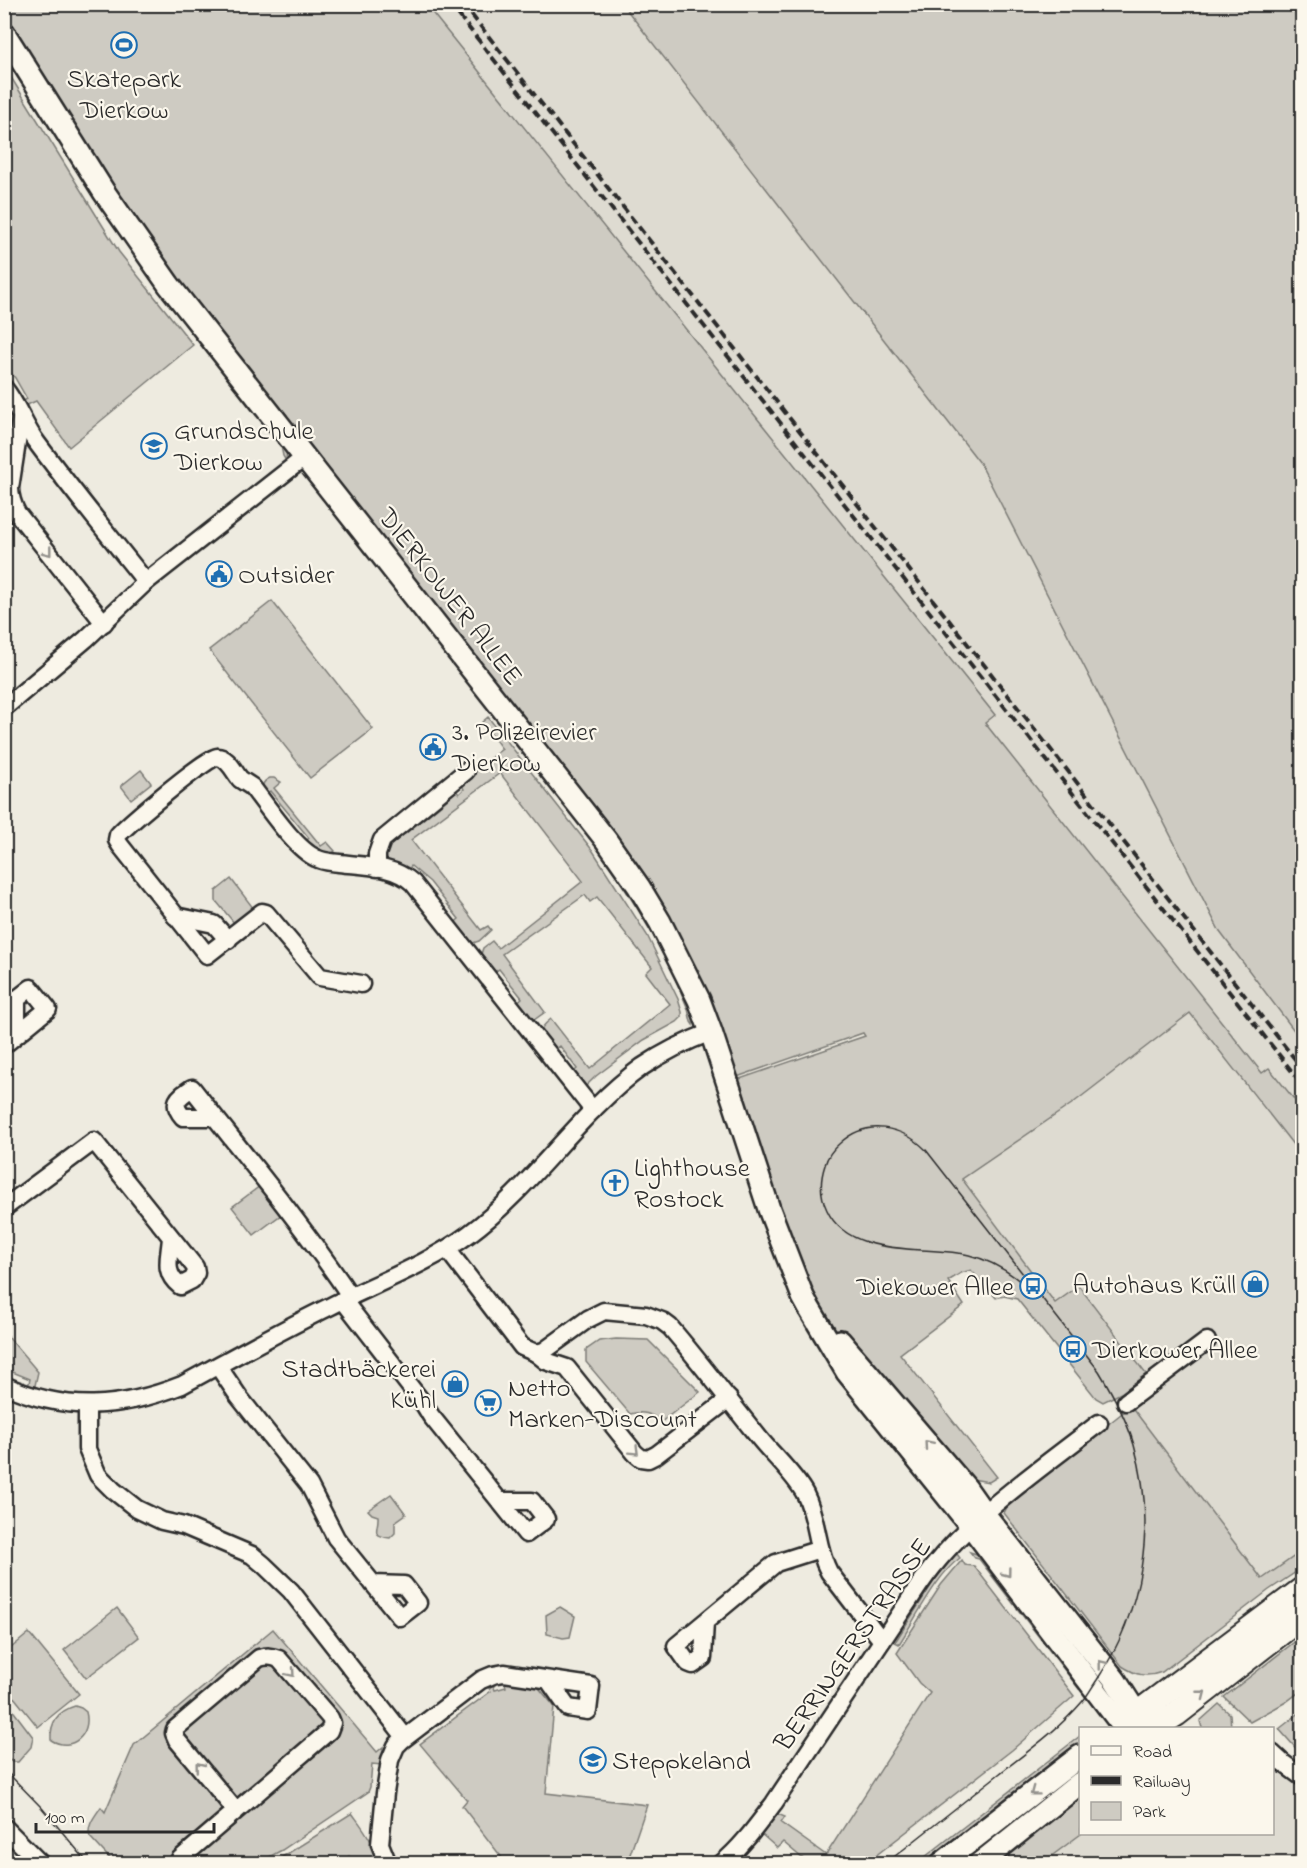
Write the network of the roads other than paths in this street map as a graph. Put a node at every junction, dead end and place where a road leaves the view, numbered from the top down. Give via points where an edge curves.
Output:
1 (4, 33) edge
2 (4, 388) edge
3 (21, 417) junction
4 (306, 458) junction
5 (146, 582) junction
6 (99, 617) junction
7 (4, 708) edge
8 (466, 771) dead end
9 (377, 868) junction
10 (175, 916) junction
11 (228, 940) junction
12 (361, 984) dead end
13 (711, 1032) junction
14 (593, 1110) junction
15 (215, 1117) dead end
16 (4, 1208) edge
17 (171, 1237) dead end
18 (447, 1249) junction
19 (347, 1298) junction
20 (1207, 1341) dead end
21 (536, 1353) junction
22 (218, 1366) junction
23 (4, 1385) edge
24 (729, 1399) junction
25 (1126, 1402) dead end
26 (87, 1406) junction
27 (1099, 1424) dead end
28 (500, 1501) dead end
29 (978, 1520) junction
30 (820, 1549) junction
31 (373, 1584) dead end
32 (1302, 1590) edge
33 (1302, 1616) edge
34 (705, 1622) dead end
35 (882, 1641) junction
36 (549, 1681) dead end
37 (1135, 1725) edge
38 (405, 1737) junction
39 (1274, 1755) edge
40 (1079, 1757) edge
41 (1302, 1777) edge
42 (1079, 1784) edge
43 (236, 1811) junction
44 (4, 1827) edge
45 (40, 1863) edge
46 (177, 1863) edge
47 (388, 1863) edge
48 (721, 1863) edge
49 (940, 1863) edge
50 (979, 1863) edge

1 - 4 main road, DIERKOWER ALLEE via 134,236
2 - 3 street
3 - 5 street
3 -> 6 street via 10,488 13,505
4 - 5 street
4 - 13 main road, DIERKOWER ALLEE via 624,863 680,960
5 - 6 street
6 - 7 street
8 - 9 street via 382,840
9 - 10 street via 326,862 309,854 252,787 225,760 213,757 118,835 120,845
9 - 14 street via 398,872 413,883
10 - 11 street via 214,924
10 - 11 street via 207,955
11 - 12 street via 262,912 266,913 320,977
13 - 14 street via 643,1066
13 - 29 main road, DIERKOWER ALLEE via 769,1209 803,1297 847,1372
14 - 18 street via 506,1203
15 - 19 street via 331,1267
16 - 17 street via 94,1141
18 - 19 street
18 - 21 street via 522,1347
19 - 22 street
19 - 28 street via 431,1416
20 - 25 street
21 - 24 street via 597,1313 646,1315 670,1327
21 -> 24 street via 567,1368 641,1458 656,1455
22 - 26 street via 157,1395
22 - 31 street via 309,1485 336,1538
23 - 26 street via 55,1401
24 - 30 street via 804,1492 813,1512
26 - 38 street via 87,1449 98,1476 137,1509 252,1555 264,1564 291,1591
27 - 29 street
29 - 35 street, BERRINGERSTRASSE via 945,1550
29 - 37 main road, DIERKOWER ALLEE via 1115,1680
30 - 34 street via 776,1563
30 - 35 street via 829,1572
32 - 37 highway
37 -> 33 highway via 1176,1714
35 - 48 street, BERRINGERSTRASSE via 774,1803
36 - 38 street via 517,1674 493,1675
38 - 47 street via 390,1760 385,1793 380,1844
39 - 41 street
40 -> 49 main road
42 - 50 main road
43 -> 43 street via 174,1733 177,1725 259,1658 273,1657 279,1659 330,1718 331,1727
43 - 46 street
44 - 45 street

